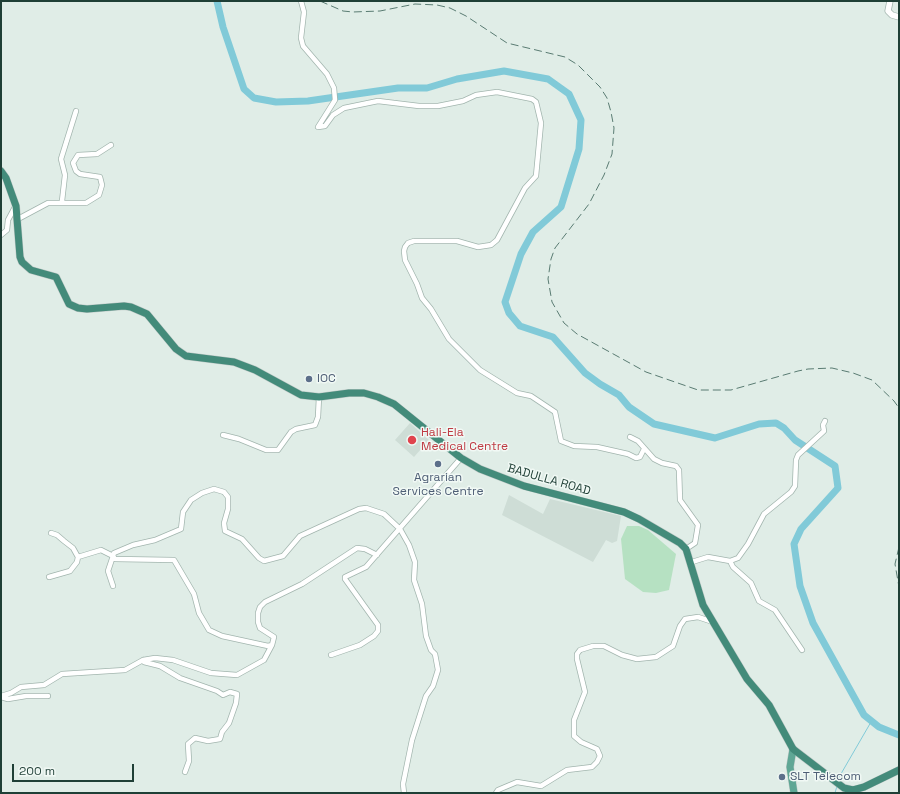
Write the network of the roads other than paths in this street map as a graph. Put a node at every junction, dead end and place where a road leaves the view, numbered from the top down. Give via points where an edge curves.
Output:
1 (301, 1) edge
2 (890, 1) edge
3 (899, 17) edge
4 (76, 110) dead end
5 (111, 145) dead end
6 (1, 171) edge
7 (62, 201) junction
8 (16, 206) junction
9 (18, 219) junction
10 (1, 235) edge
11 (319, 397) junction
12 (825, 421) dead end
13 (223, 435) dead end
14 (630, 437) dead end
15 (644, 448) junction
16 (461, 458) junction
17 (400, 529) junction
18 (51, 533) dead end
19 (686, 549) junction
20 (377, 555) junction
21 (113, 556) junction
22 (78, 557) junction
23 (730, 560) junction
24 (692, 562) junction
25 (49, 577) dead end
26 (113, 586) dead end
27 (713, 622) junction
28 (272, 645) junction
29 (802, 650) dead end
30 (331, 655) dead end
31 (143, 660) junction
32 (1, 696) edge
33 (48, 696) dead end
34 (793, 749) junction
35 (899, 770) edge
36 (185, 772) dead end
37 (853, 792) edge
38 (404, 793) edge
39 (496, 793) edge
40 (794, 793) edge

1 - 15 street via 304,12 301,38 303,46 327,74 334,88 335,100 318,127 325,126 333,115 344,108 378,101 438,106 497,92 532,98 536,102 541,123 536,176 525,188 497,240 492,245 478,247 457,241 408,242 404,252 405,260 422,298 449,339 480,370 517,394 531,396 555,412 561,441 574,446 612,450 636,458 640,457
2 - 3 street via 888,11
4 - 7 street via 61,159 65,175
5 - 7 street via 97,154 78,155 73,163 80,174 100,177 102,185 99,195 86,203
6 - 8 highway, BADULLA ROAD
7 - 9 street via 48,202
8 - 9 highway, BADULLA ROAD
8 - 10 street via 8,220 7,230
9 - 11 highway, BADULLA ROAD via 22,262 31,270 56,277 69,304 88,309 131,307 148,314 176,349 186,356 234,362 255,370 291,390 309,397
11 - 13 street via 318,417 314,425 296,429 278,450 266,450
11 - 16 highway, BADULLA ROAD via 348,392 378,397 394,404
12 - 23 street via 824,431 798,455 795,486 791,492 764,514 742,554
14 - 15 street
15 - 19 street via 654,459 676,466 679,470 680,500 698,525 695,543
16 - 17 street
16 - 19 highway, BADULLA ROAD via 480,469 524,486 624,512
17 - 20 street
17 - 21 street via 384,514 366,508 359,509 300,536 283,556 264,561 242,539 225,531 228,497 224,492 214,488 191,500 183,512 181,529 154,540 133,544 114,553
17 - 38 street via 415,562 414,580 422,604 426,636 431,650 436,654 438,670 433,686 426,696 412,740 403,784
18 - 22 street via 73,548
19 - 24 highway
20 - 28 street via 357,548 302,584 265,602 260,607 258,622 260,628 274,637
20 - 30 street via 366,567 345,579 369,610 378,625 378,631 360,645
21 - 22 street via 101,550
21 - 26 street via 108,571
21 - 28 street via 115,559 174,560 194,594 210,630 222,636
22 - 25 street via 70,571
23 - 24 street via 708,557
23 - 29 street via 751,583 759,601 775,610
24 - 27 highway via 703,605
27 - 34 highway via 747,679 769,705
27 - 39 street via 698,616 685,619 673,646 656,657 637,658 622,655 604,646 580,650 577,659 585,692 574,720 574,736 597,749 600,756 597,762 592,767 567,770 541,786 517,782
28 - 31 street via 264,660 237,675 211,673 173,660
31 - 32 street via 126,670 62,674 44,685 21,687
31 - 36 street via 223,695 230,692 237,694 229,723 220,739 208,741 195,738 188,744 189,761
32 - 33 street via 8,699
34 - 37 highway
34 - 40 main road via 790,767
35 - 37 highway

